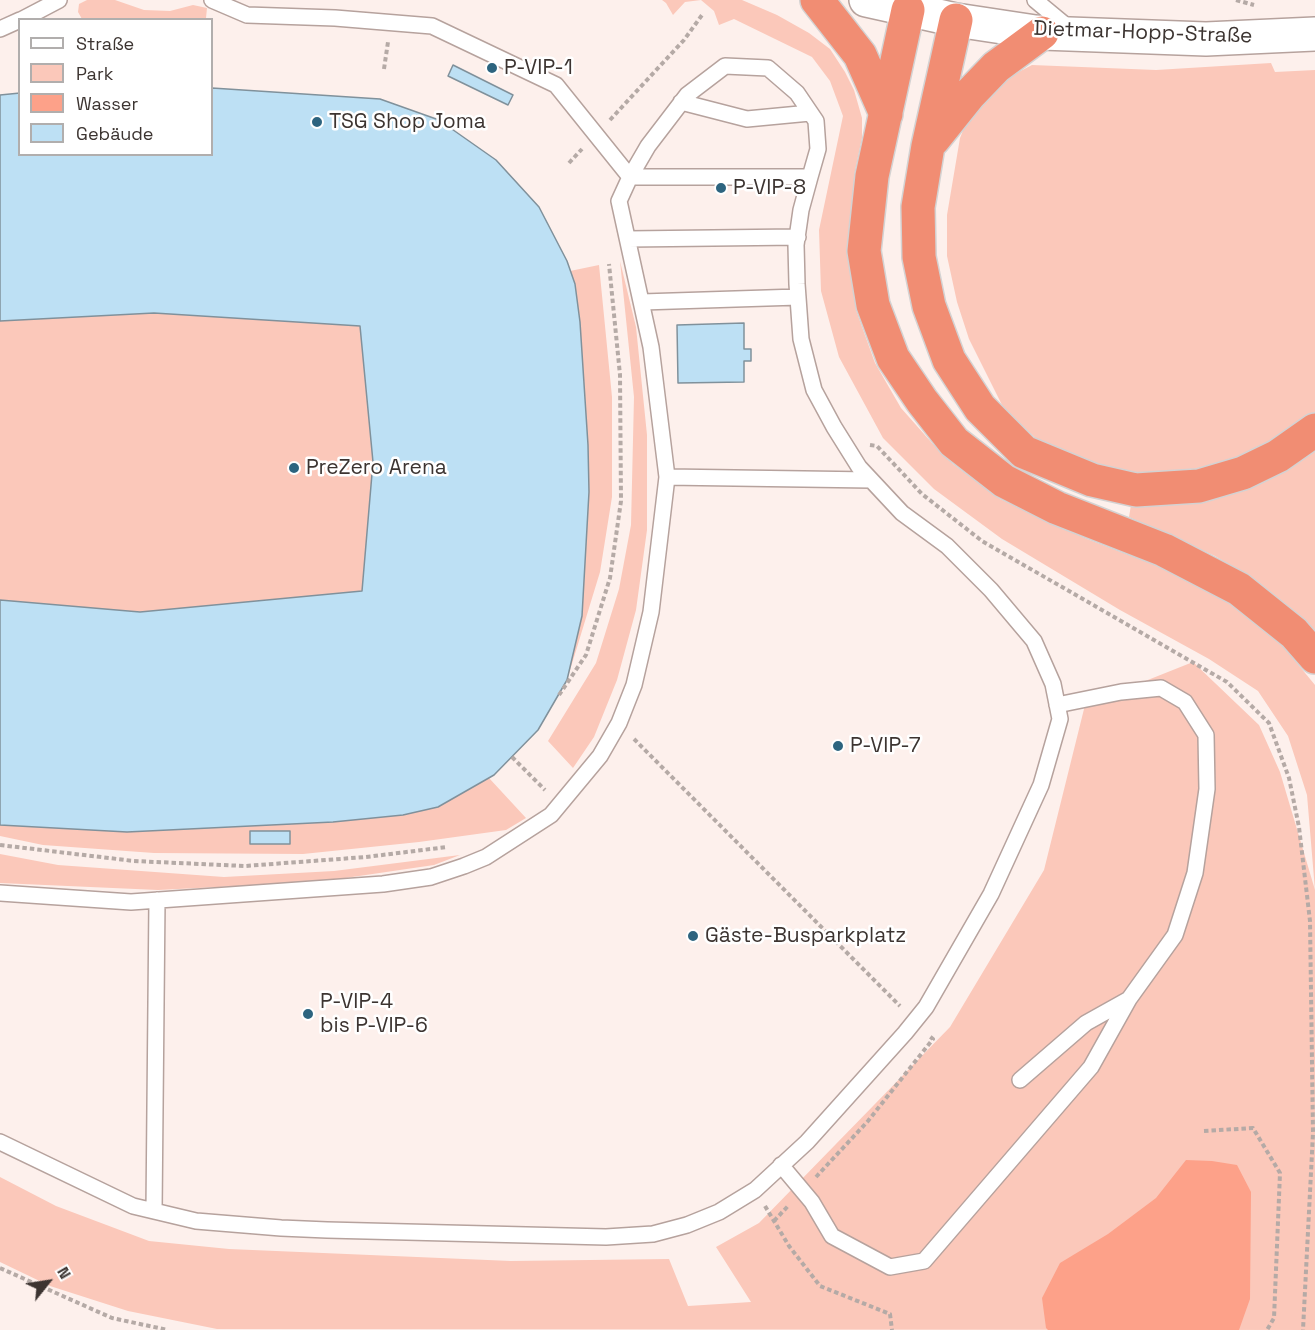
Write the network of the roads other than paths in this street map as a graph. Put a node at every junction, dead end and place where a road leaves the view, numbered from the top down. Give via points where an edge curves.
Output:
1 (59, 0) edge
2 (212, 0) edge
3 (817, 0) edge
4 (866, 0) edge
5 (1035, 0) edge
6 (909, 5) edge
7 (957, 15) junction
8 (24, 18) edge
9 (18, 21) edge
10 (0, 29) edge
11 (1042, 33) junction
12 (1315, 34) edge
13 (1077, 35) junction
14 (681, 102) junction
15 (810, 113) junction
16 (886, 114) junction
17 (928, 146) junction
18 (630, 177) junction
19 (810, 177) junction
20 (798, 237) junction
21 (628, 239) junction
22 (798, 297) junction
23 (642, 302) junction
24 (1315, 430) edge
25 (667, 477) junction
26 (871, 480) junction
27 (1315, 657) edge
28 (1057, 705) junction
29 (0, 893) edge
30 (157, 900) junction
31 (1128, 999) junction
32 (1020, 1080) dead end
33 (0, 1142) edge
34 (781, 1166) junction
35 (154, 1211) junction

1 - 8 lane
2 - 18 lane via 247,15 432,26 556,85
3 - 16 highway via 860,55
4 - 6 street, Dietmar-Hopp-Straße
5 - 13 lane
6 - 7 street, Dietmar-Hopp-Straße
6 - 16 highway
7 - 11 street, Dietmar-Hopp-Straße
7 - 17 highway
9 - 10 lane
11 - 13 street, Dietmar-Hopp-Straße
11 - 17 highway via 990,74
12 - 13 street, Dietmar-Hopp-Straße via 1206,39
14 - 15 lane via 747,119
14 - 15 lane via 725,66 768,68 796,93
14 - 18 lane
15 - 19 lane via 816,122 818,149
16 - 27 highway via 872,176 864,251 873,305 893,358 921,401 954,442 1004,480 1057,508 1164,550 1239,589 1294,633
17 - 24 highway via 918,207 919,257 929,306 949,360 980,408 1024,452 1092,480 1136,490 1199,486 1243,473 1278,456
18 - 19 lane
18 - 21 lane via 619,201
19 - 20 lane
20 - 21 lane
20 - 22 lane
21 - 23 lane
22 - 23 lane
22 - 26 lane via 801,339 814,390 859,467
23 - 25 lane
25 - 26 lane
25 - 30 lane via 651,612 634,685 600,756 551,815 486,857 430,877
26 - 28 lane via 902,513 947,546 1034,641 1053,684
28 - 31 lane via 1161,688 1185,702 1206,735 1207,789 1195,873 1175,935
28 - 34 lane via 1060,719 1041,785 991,894 926,1007 807,1142
29 - 30 lane via 131,902
30 - 35 lane
31 - 32 lane via 1086,1023
31 - 34 lane via 1090,1067 924,1261 890,1267 832,1236 812,1202
33 - 35 lane via 133,1206
34 - 35 lane via 755,1190 719,1212 653,1234 606,1237 281,1228 196,1221

